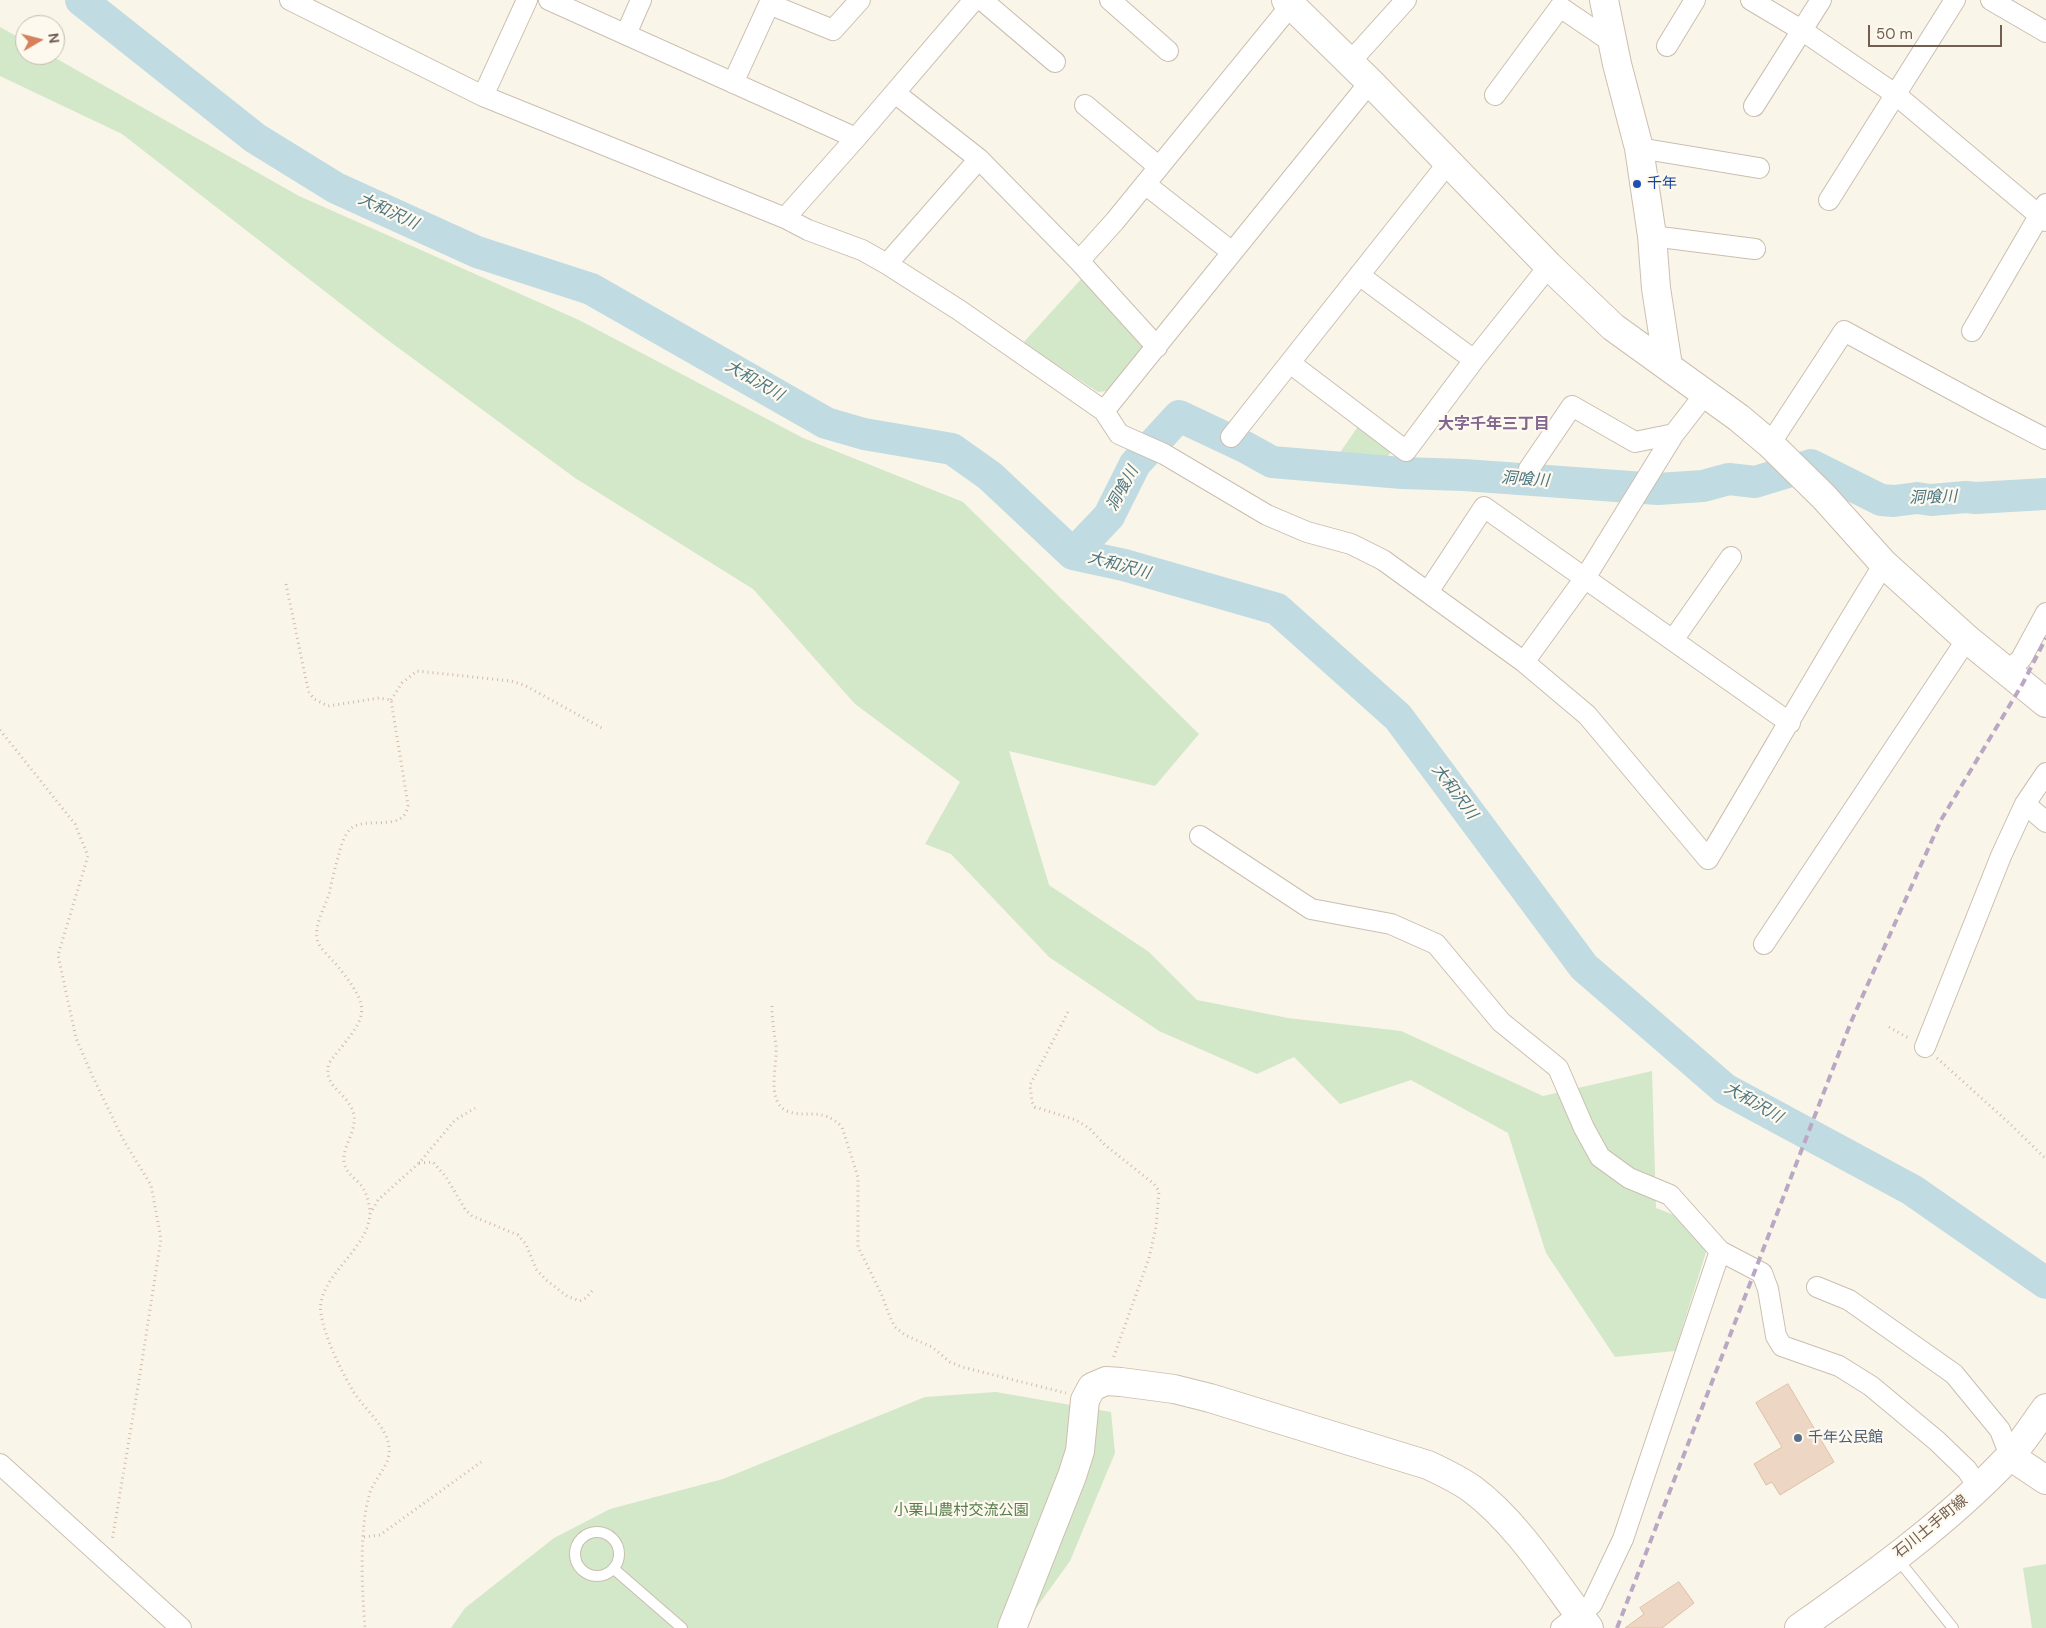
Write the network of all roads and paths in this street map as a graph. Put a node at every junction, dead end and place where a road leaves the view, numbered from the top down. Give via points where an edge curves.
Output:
1 (290, 0) edge
2 (526, 0) edge
3 (550, 0) edge
4 (641, 0) edge
5 (860, 0) edge
6 (974, 0) edge
7 (982, 0) edge
8 (1110, 0) edge
9 (1406, 0) edge
10 (1604, 0) edge
11 (1695, 0) edge
12 (1751, 0) edge
13 (1821, 0) edge
14 (1955, 0) edge
15 (1991, 0) edge
16 (770, 2) edge
17 (1289, 3) edge
18 (1803, 31) junction
19 (2046, 32) edge
20 (626, 34) junction
21 (1613, 44) junction
22 (1667, 46) dead end
23 (1168, 51) dead end
24 (1054, 62) dead end
25 (1350, 62) junction
26 (733, 82) junction
27 (1370, 82) junction
28 (895, 93) junction
29 (1895, 94) junction
30 (1495, 95) dead end
31 (483, 96) junction
32 (1085, 105) dead end
33 (1754, 106) dead end
34 (856, 138) junction
35 (1639, 148) junction
36 (979, 159) junction
37 (1448, 162) junction
38 (1159, 167) junction
39 (1759, 168) dead end
40 (1145, 184) junction
41 (1830, 200) dead end
42 (2044, 213) edge
43 (784, 218) junction
44 (1652, 236) junction
45 (1755, 248) dead end
46 (1232, 252) junction
47 (1079, 261) junction
48 (887, 264) junction
49 (1550, 266) junction
50 (1359, 275) junction
51 (1972, 331) dead end
52 (1157, 347) junction
53 (1474, 360) junction
54 (1290, 363) junction
55 (1668, 366) junction
56 (1705, 394) junction
57 (1104, 410) junction
58 (1674, 434) junction
59 (1231, 437) dead end
60 (2046, 439) edge
61 (1770, 444) junction
62 (1529, 469) dead end
63 (1731, 556) dead end
64 (1884, 564) junction
65 (1585, 578) junction
66 (286, 584) dead end
67 (1428, 592) junction
68 (2046, 613) edge
69 (1967, 639) junction
70 (1672, 640) junction
71 (1524, 662) junction
72 (2008, 671) junction
73 (392, 700) junction
74 (2046, 703) edge
75 (1790, 723) junction
76 (602, 728) dead end
77 (0, 730) edge
78 (2046, 773) edge
79 (2025, 804) junction
80 (2046, 822) edge
81 (1200, 836) dead end
82 (1764, 944) dead end
83 (772, 1006) dead end
84 (1068, 1012) dead end
85 (1889, 1026) dead end
86 (1924, 1047) junction
87 (475, 1108) dead end
88 (2046, 1159) edge
89 (419, 1162) junction
90 (370, 1214) junction
91 (1720, 1250) junction
92 (1817, 1287) dead end
93 (592, 1291) dead end
94 (1106, 1381) junction
95 (1085, 1400) junction
96 (2046, 1408) edge
97 (2010, 1456) junction
98 (481, 1462) dead end
99 (0, 1464) edge
100 (2046, 1480) edge
101 (1978, 1487) junction
102 (364, 1537) junction
103 (1896, 1556) junction
104 (107, 1562) junction
105 (614, 1569) junction
106 (1577, 1624) edge
107 (181, 1628) edge
108 (365, 1628) edge
109 (682, 1628) edge
110 (1012, 1628) edge
111 (1799, 1628) edge
112 (1953, 1628) edge

1 - 31 street
2 - 31 street
3 - 20 street
4 - 20 street
5 - 16 street via 833,30
6 - 28 street
7 - 24 street
8 - 23 street
9 - 25 street
10 - 21 street
11 - 22 street
12 - 18 street
13 - 18 street
14 - 29 street
15 - 19 street
16 - 26 street
17 - 25 street
17 - 38 street
18 - 29 street
18 - 33 street
20 - 26 street
21 - 30 street via 1560,7
21 - 35 street
25 - 27 street
26 - 34 street
27 - 37 street
27 - 46 street
28 - 34 street
28 - 36 street
29 - 41 street
29 - 42 street
31 - 43 street
32 - 38 street
34 - 43 street
35 - 39 street
35 - 44 street
36 - 47 street
36 - 48 street
37 - 49 street
37 - 50 street
38 - 40 street
40 - 46 street
40 - 47 street
42 - 51 street
43 - 48 street via 862,250
44 - 45 street
44 - 55 street
46 - 52 street
47 - 52 street
48 - 57 street
49 - 53 street
49 - 55 street via 1613,327
50 - 53 street
50 - 54 street
52 - 57 street
53 - 54 street via 1406,451
54 - 59 street
55 - 56 street
56 - 58 street
56 - 61 street
57 - 67 street via 1119,434 1164,454 1267,515 1307,532 1351,544 1383,560
58 - 62 street via 1635,442 1572,406
58 - 65 street
60 - 61 street via 1844,331
61 - 64 street via 1824,497
63 - 70 street
64 - 69 street
64 - 75 street via 1819,667
65 - 67 street via 1484,507
65 - 70 street
65 - 71 street
66 - 73 path via 306,680 314,699 328,706 379,698
67 - 71 street
68 - 72 street via 2021,659
69 - 72 street
69 - 82 street
70 - 75 street
71 - 75 street via 1587,715 1708,859
72 - 74 street
73 - 76 path via 402,683 417,671 512,681
73 - 90 path via 407,810 396,821 358,825 347,833 317,928 322,947 361,1000 360,1021 328,1063 327,1078 354,1112 355,1122 344,1159 346,1168 365,1193
77 - 104 path via 75,824 88,856 58,956 76,1038 124,1141 151,1185 161,1239
78 - 79 street
79 - 80 street
79 - 86 street
81 - 91 street via 1311,909 1391,924 1436,944 1501,1022 1558,1068 1600,1157 1629,1178 1670,1195
83 - 95 path via 776,1045 773,1076 777,1099 787,1111 818,1114 842,1127 858,1177 858,1247 895,1326 962,1367 1058,1390
84 - 94 path via 1030,1085 1032,1102 1089,1128 1159,1191 1149,1258
85 - 86 path
86 - 88 path
87 - 89 path via 455,1120
89 - 90 path via 378,1200
89 - 93 path via 433,1162 472,1216 518,1235 526,1244 536,1269 567,1296 580,1301
90 - 102 path via 364,1233 324,1292 321,1313 328,1338 354,1392 388,1437 388,1458 369,1494
91 - 101 street via 1762,1273 1776,1336 1782,1346 1840,1366 1870,1386 1937,1441 1967,1470
91 - 106 street via 1623,1539 1592,1604
92 - 97 street via 1850,1300 1954,1374 2000,1430
94 - 95 street via 1092,1387
94 - 106 street via 1174,1389 1210,1398 1428,1465 1450,1475 1492,1506 1515,1531
95 - 110 street via 1080,1451 1072,1476
96 - 97 street, 石川土手町線
97 - 100 street
97 - 101 street, 石川土手町線
98 - 102 path via 380,1534
99 - 104 street
101 - 103 street, 石川土手町線
102 - 108 path
103 - 111 street, 石川土手町線
103 - 112 lane
104 - 107 street
105 - 105 lane via 606,1575 588,1575 575,1561 577,1543 592,1532 610,1536 619,1552
105 - 109 lane

